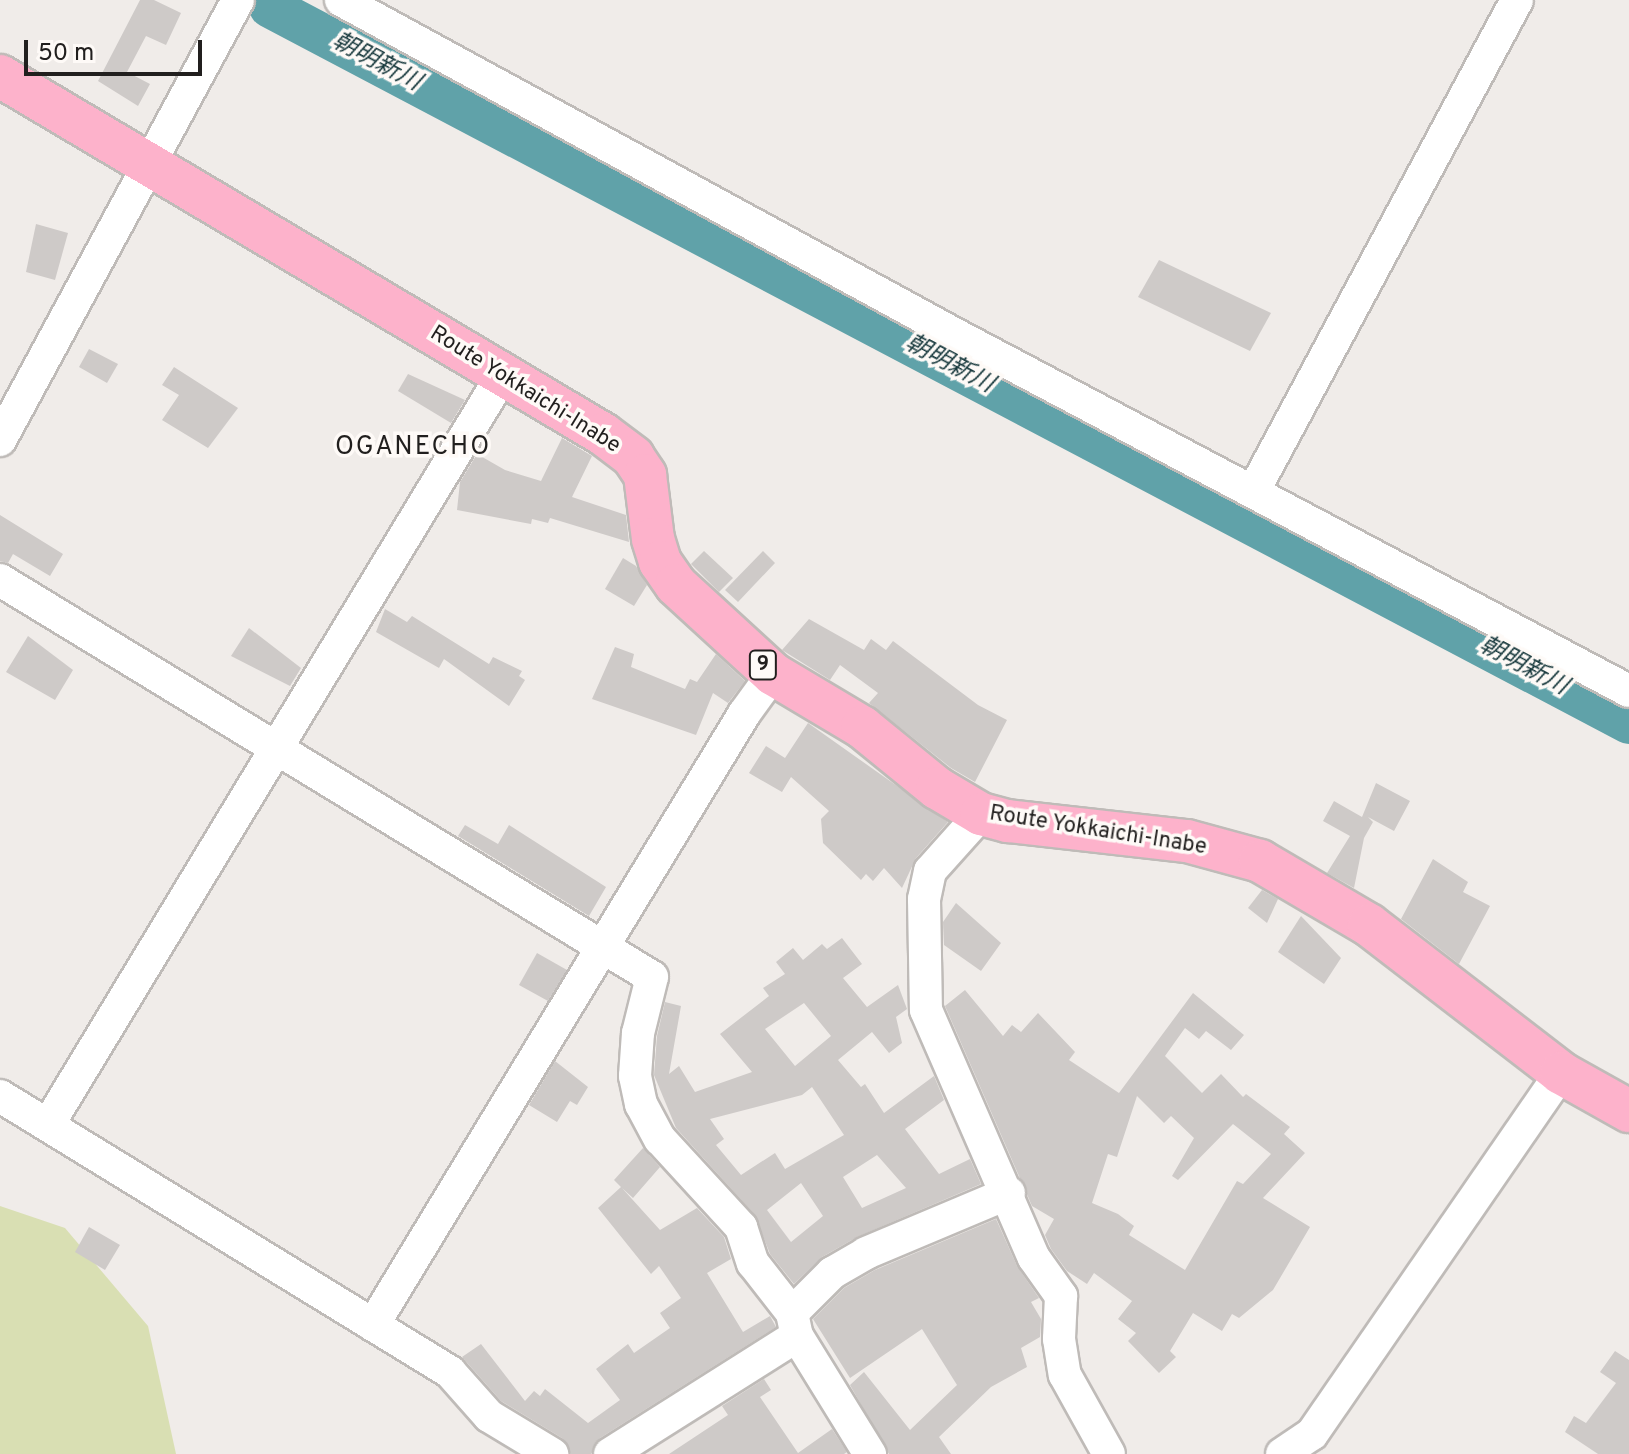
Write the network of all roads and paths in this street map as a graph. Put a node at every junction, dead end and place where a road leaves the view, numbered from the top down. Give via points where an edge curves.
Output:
1 (238, 0) edge
2 (341, 0) edge
3 (1517, 0) edge
4 (0, 76) edge
5 (149, 162) junction
6 (502, 376) junction
7 (0, 440) edge
8 (1253, 492) junction
9 (0, 580) edge
10 (773, 674) junction
11 (1629, 691) edge
12 (275, 750) junction
13 (981, 814) junction
14 (605, 949) junction
15 (1561, 1073) junction
16 (0, 1096) edge
17 (1629, 1111) edge
18 (48, 1125) junction
19 (1009, 1193) junction
20 (794, 1324) junction
21 (373, 1325) junction
22 (552, 1454) edge
23 (610, 1454) edge
24 (870, 1454) edge
25 (1109, 1454) edge
26 (1282, 1454) edge

1 - 5 street
2 - 8 street
3 - 8 street
4 - 5 main road, Route Yokkaichi-Inabe / 9
5 - 6 main road, Route Yokkaichi-Inabe / 9
5 - 7 street
6 - 10 main road, Route Yokkaichi-Inabe / 9 via 633,457 645,475 660,562 676,585
6 - 12 street
8 - 11 street
9 - 12 street
10 - 13 main road, Route Yokkaichi-Inabe / 9 via 862,727 937,788
10 - 14 street
12 - 14 street
12 - 18 street
13 - 15 main road, Route Yokkaichi-Inabe / 9 via 1187,841 1260,861 1369,925
13 - 19 street via 930,871 924,899 926,1010
14 - 20 street via 652,977 638,1033 635,1076 641,1104 660,1139 741,1227 753,1263
14 - 21 street
15 - 17 main road, Route Yokkaichi-Inabe / 9
15 - 26 street via 1312,1434
16 - 18 street
18 - 21 street
19 - 20 street via 866,1253 832,1273
19 - 25 street via 1034,1258 1061,1296 1059,1339 1065,1375
20 - 23 street
20 - 24 street
21 - 22 street via 450,1372 489,1416

